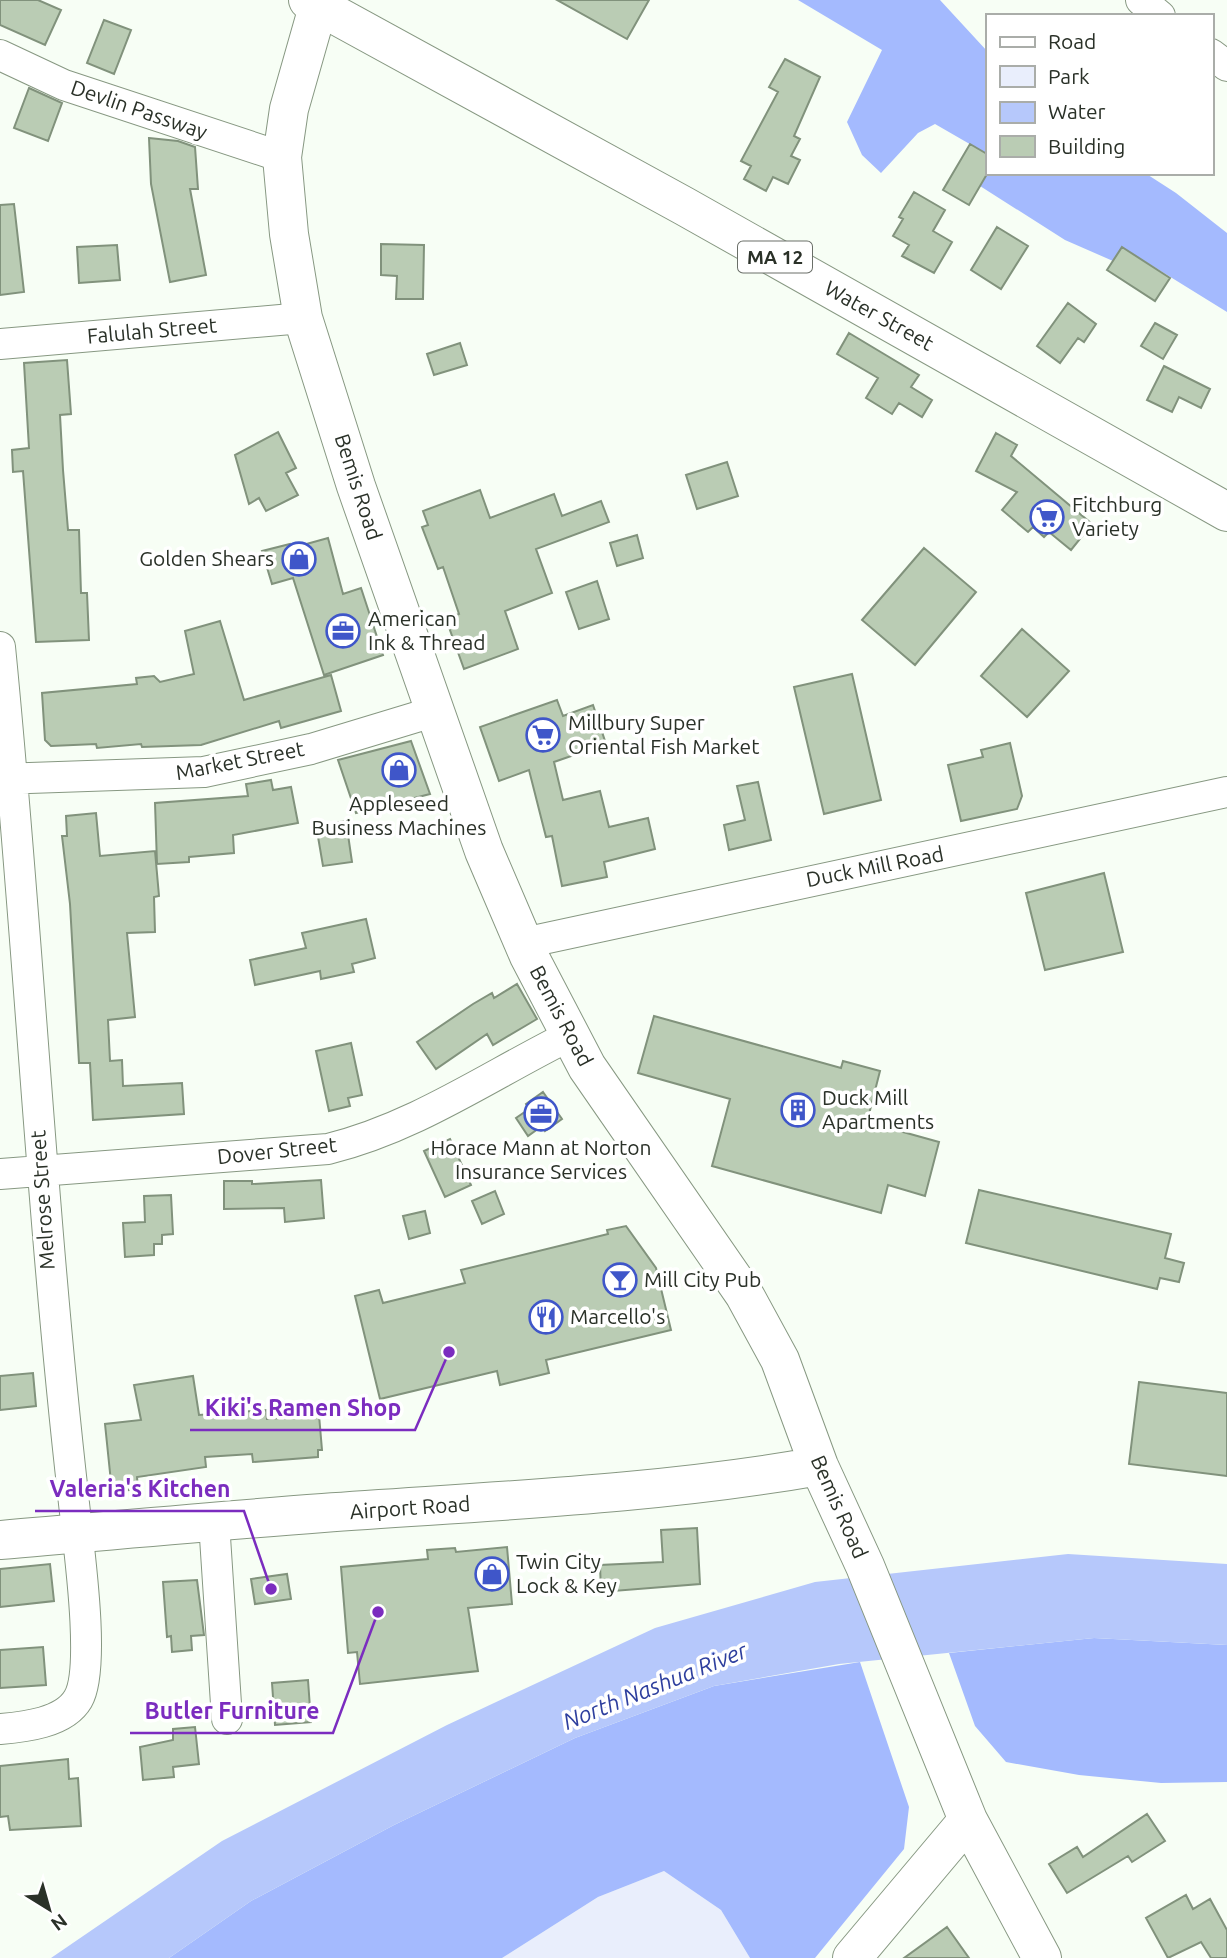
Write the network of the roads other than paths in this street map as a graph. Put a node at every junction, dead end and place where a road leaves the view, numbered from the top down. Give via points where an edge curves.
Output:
1 (1141, 0) edge
2 (319, 2) edge
3 (1158, 14) edge
4 (0, 54) edge
5 (282, 157) junction
6 (303, 318) junction
7 (0, 344) edge
8 (1227, 512) edge
9 (0, 647) edge
10 (433, 712) junction
11 (7, 779) edge
12 (1227, 792) edge
13 (524, 943) junction
14 (571, 1035) junction
15 (41, 1171) junction
16 (0, 1174) edge
17 (819, 1466) junction
18 (214, 1522) junction
19 (77, 1533) junction
20 (0, 1540) edge
21 (227, 1719) dead end
22 (0, 1729) edge
23 (968, 1819) junction
24 (852, 1958) edge
25 (1042, 1958) edge

1 - 3 street
2 - 5 main road, Bemis Road via 289,109
2 - 8 main road, Water Street / MA 12
4 - 5 street, Devlin Passway via 64,85
5 - 6 main road, Bemis Road
6 - 7 street, Falulah Street
6 - 10 main road, Bemis Road
9 - 11 street, Melrose Street
10 - 11 street, Market Street via 310,749 204,772
10 - 13 main road, Bemis Road
11 - 15 street, Melrose Street
12 - 13 street, Duck Mill Road
13 - 14 main road, Bemis Road
14 - 15 street, Dover Street via 423,1115 352,1143 328,1149
14 - 17 main road, Bemis Road via 615,1110 744,1294 780,1360
15 - 16 street, Dover Street
15 - 19 street, Melrose Street
17 - 18 main road, Airport Road via 749,1478 537,1500
17 - 23 main road, Bemis Road
18 - 19 main road, Airport Road
18 - 21 street
19 - 20 main road, Airport Road
19 - 22 street, Melrose Street via 87,1670 78,1700 57,1716
23 - 24 main road
23 - 25 main road, Bemis Road

